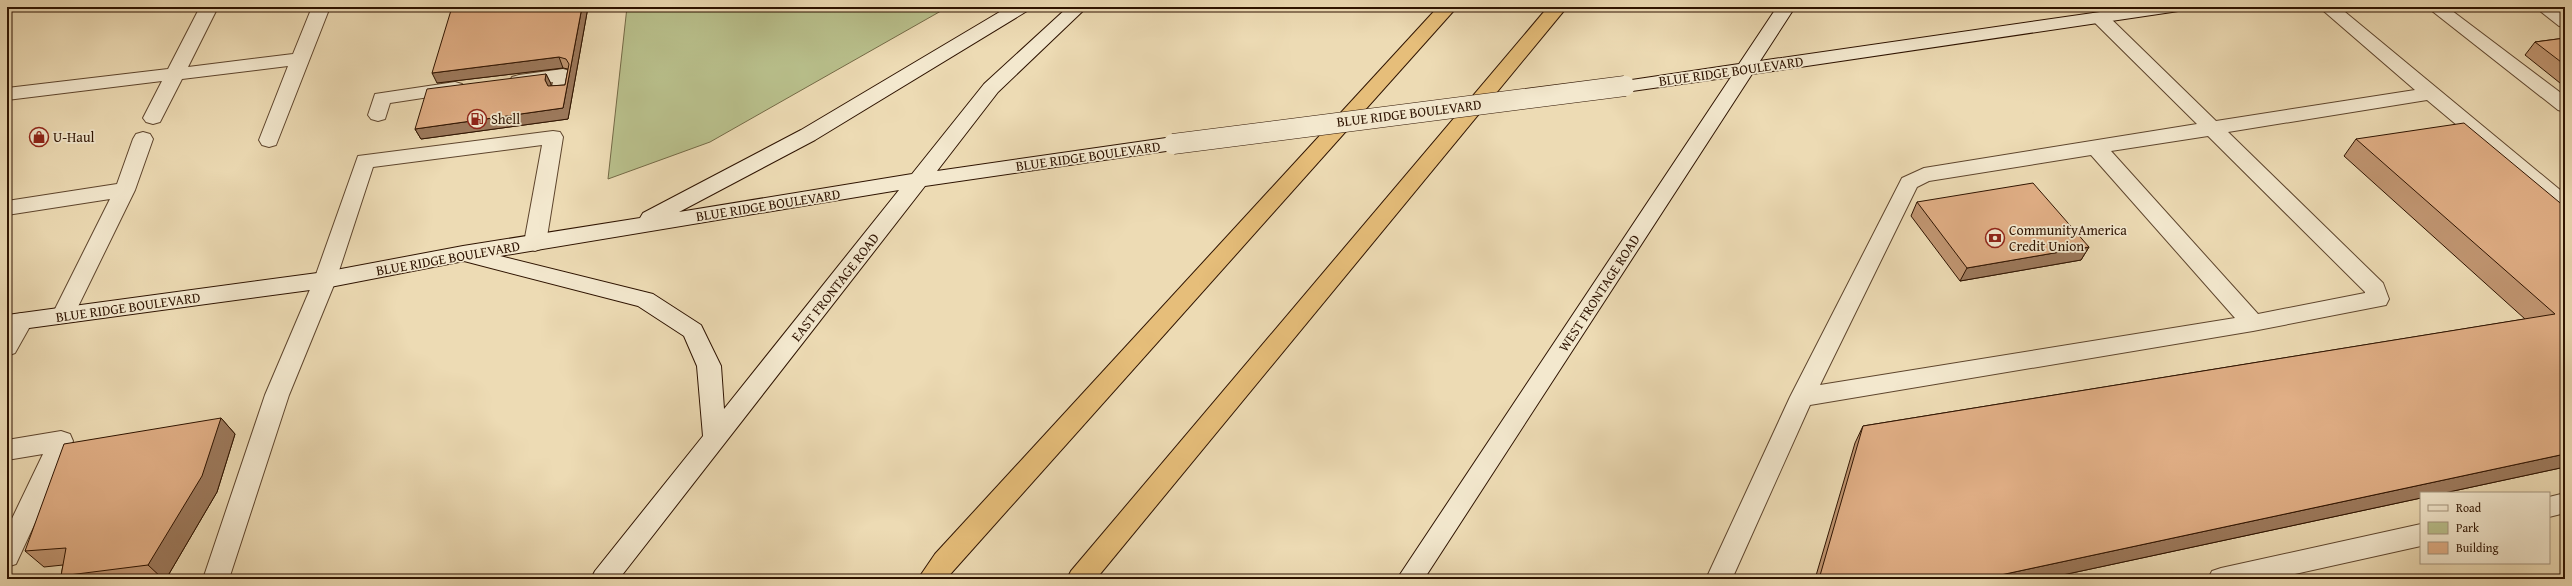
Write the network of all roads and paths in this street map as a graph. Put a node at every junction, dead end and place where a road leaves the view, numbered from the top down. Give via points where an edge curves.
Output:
1 (209, 7) edge
2 (321, 7) edge
3 (1021, 7) edge
4 (1078, 7) edge
5 (1448, 7) edge
6 (1558, 7) edge
7 (1786, 7) edge
8 (2140, 7) edge
9 (2328, 7) edge
10 (2436, 7) edge
11 (2544, 7) edge
12 (2166, 8) edge
13 (2099, 17) junction
14 (2565, 22) edge
15 (300, 60) junction
16 (1747, 69) junction
17 (175, 73) junction
18 (500, 83) edge
19 (561, 91) edge
20 (422, 92) junction
21 (2431, 93) junction
22 (7, 94) edge
23 (467, 104) edge
24 (2565, 106) edge
25 (417, 111) dead end
26 (378, 115) dead end
27 (153, 118) dead end
28 (2211, 127) junction
29 (143, 139) dead end
30 (269, 140) dead end
31 (2095, 146) junction
32 (919, 180) junction
33 (125, 190) junction
34 (2565, 205) edge
35 (7, 208) edge
36 (632, 228) junction
37 (534, 243) junction
38 (463, 254) junction
39 (324, 280) junction
40 (63, 315) junction
41 (14, 322) edge
42 (2253, 323) junction
43 (7, 347) edge
44 (1802, 397) junction
45 (714, 439) junction
46 (7, 450) edge
47 (2565, 503) edge
48 (2550, 507) edge
49 (2420, 535) edge
50 (7, 556) edge
51 (216, 579) edge
52 (604, 579) edge
53 (931, 579) edge
54 (1080, 579) edge
55 (1410, 579) edge
56 (1718, 579) edge
57 (2221, 579) edge

1 - 17 main road
2 - 15 main road
3 - 36 main road via 801,139
4 - 32 main road, EAST FRONTAGE ROAD via 991,88
5 - 53 highway
6 - 54 highway
7 - 16 main road, WEST FRONTAGE ROAD
8 - 12 main road
9 - 21 main road
10 - 24 main road
11 - 14 main road
12 - 13 main road, BLUE RIDGE BOULEVARD
13 - 16 main road, BLUE RIDGE BOULEVARD
13 - 28 main road
15 - 17 main road
15 - 30 main road
16 - 32 main road, BLUE RIDGE BOULEVARD, bridge
16 - 55 main road, WEST FRONTAGE ROAD
17 - 22 main road
17 - 27 main road
18 - 19 main road via 520,89 563,75
20 - 23 main road via 471,86
20 - 25 main road
20 - 26 main road via 382,98
21 - 28 main road
21 - 34 main road
28 - 31 main road
28 - 42 main road via 2375,289 2378,299
29 - 33 main road
31 - 42 main road
31 - 44 main road via 1924,175 1909,183
32 - 36 main road, BLUE RIDGE BOULEVARD
32 - 45 main road, EAST FRONTAGE ROAD
33 - 35 main road
33 - 40 main road
36 - 37 main road, BLUE RIDGE BOULEVARD
37 - 38 main road, BLUE RIDGE BOULEVARD
37 - 39 main road via 555,129 367,153
38 - 39 main road, BLUE RIDGE BOULEVARD
38 - 45 main road via 645,300 693,331 709,366
39 - 40 main road, BLUE RIDGE BOULEVARD
39 - 51 main road via 277,395
40 - 41 main road, BLUE RIDGE BOULEVARD
41 - 43 main road
42 - 44 main road
44 - 56 main road
45 - 52 main road, EAST FRONTAGE ROAD
46 - 50 main road via 61,440
47 - 48 main road
49 - 57 main road

